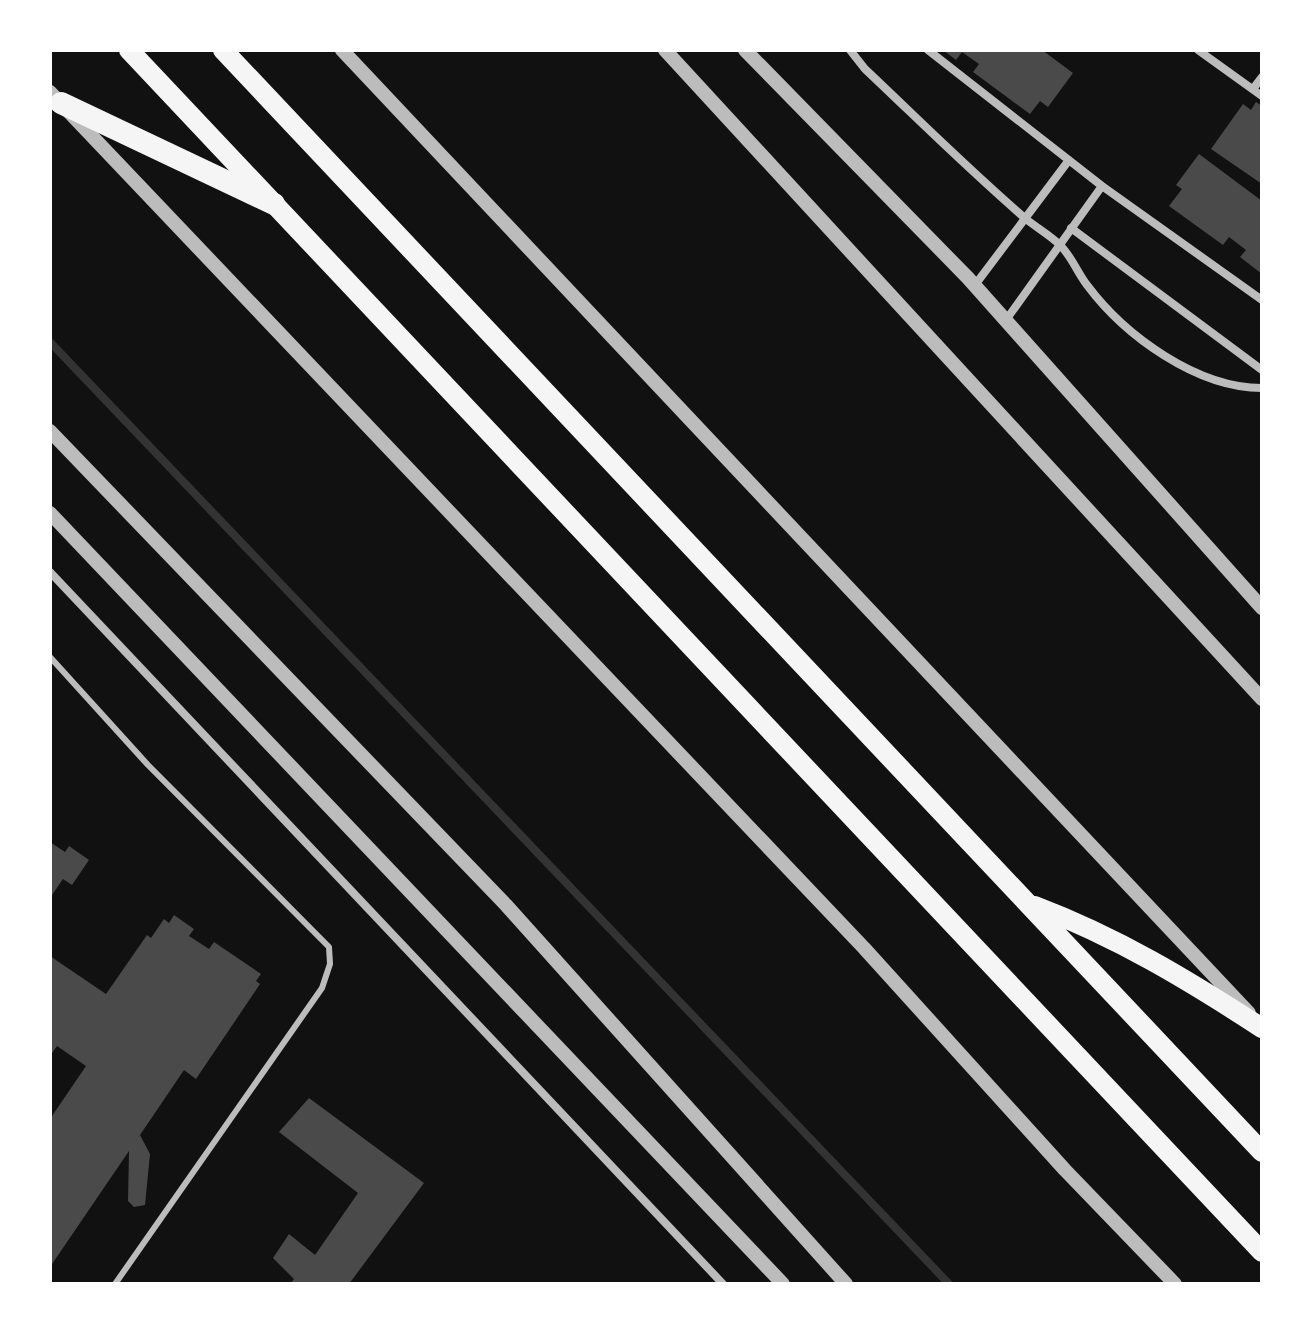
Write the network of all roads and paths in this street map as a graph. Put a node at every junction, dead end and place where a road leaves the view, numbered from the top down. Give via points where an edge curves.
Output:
1 (129, 50) edge
2 (223, 50) edge
3 (342, 50) edge
4 (665, 50) edge
5 (745, 50) edge
6 (850, 50) edge
7 (928, 50) edge
8 (1198, 50) edge
9 (1262, 77) edge
10 (1253, 89) junction
11 (1262, 96) edge
12 (55, 98) edge
13 (1069, 160) junction
14 (1102, 186) junction
15 (274, 204) junction
16 (1027, 219) junction
17 (1071, 228) junction
18 (1060, 244) junction
19 (975, 285) junction
20 (1262, 300) edge
21 (1006, 320) junction
22 (1262, 370) edge
23 (1262, 388) edge
24 (50, 431) edge
25 (50, 513) edge
26 (50, 572) edge
27 (1262, 608) edge
28 (50, 657) edge
29 (1262, 699) edge
30 (1027, 903) junction
31 (1262, 1027) edge
32 (1262, 1152) edge
33 (1262, 1252) edge
34 (115, 1284) edge
35 (723, 1284) edge
36 (783, 1284) edge
37 (846, 1284) edge
38 (1175, 1284) edge

1 - 15 highway
2 - 30 highway
3 - 31 street
4 - 29 street
5 - 19 street
6 - 16 street
7 - 13 street
8 - 10 street
9 - 10 street
10 - 11 street
12 - 15 highway
12 - 38 street via 864,948
13 - 14 street
13 - 16 street
14 - 17 street
14 - 20 street
15 - 33 highway
16 - 18 street
16 - 19 street
17 - 18 street
17 - 22 street
18 - 21 street
18 - 23 street via 1086,284 1132,332 1202,373
19 - 21 street
21 - 27 street
24 - 37 street via 506,905
25 - 36 street
26 - 35 street
28 - 34 lane via 148,765 329,947 330,956 322,988
30 - 31 highway via 1091,927
30 - 32 highway

